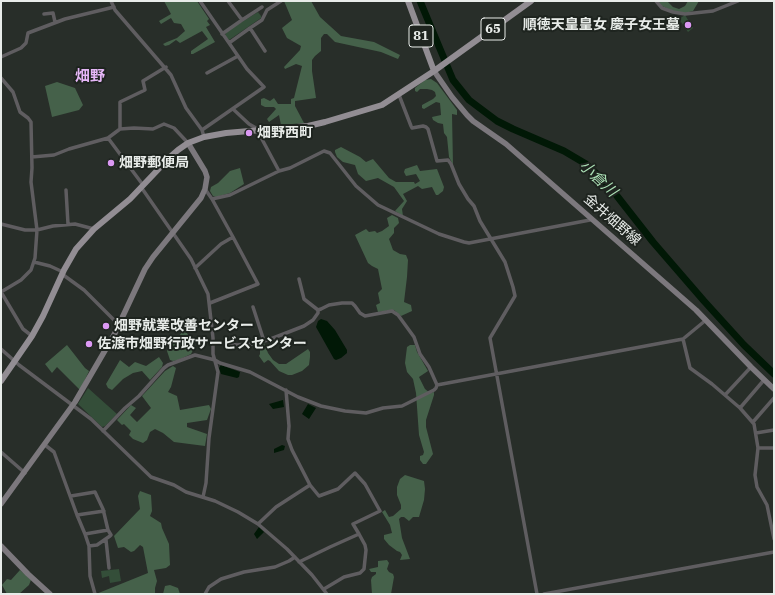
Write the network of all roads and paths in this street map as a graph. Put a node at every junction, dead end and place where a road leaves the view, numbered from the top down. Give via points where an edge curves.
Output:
1 (116, 1) edge
2 (200, 1) edge
3 (228, 1) edge
4 (281, 1) edge
5 (408, 1) edge
6 (531, 1) edge
7 (656, 1) edge
8 (738, 1) edge
9 (112, 4) edge
10 (262, 7) dead end
11 (44, 14) dead end
12 (242, 20) junction
13 (55, 22) junction
14 (250, 28) junction
15 (222, 34) junction
16 (229, 43) junction
17 (265, 50) dead end
18 (238, 56) junction
19 (1, 57) edge
20 (166, 67) junction
21 (436, 70) junction
22 (206, 73) dead end
23 (1, 78) edge
24 (399, 94) junction
25 (233, 109) junction
26 (120, 129) junction
27 (202, 130) junction
28 (257, 130) junction
29 (204, 137) junction
30 (108, 138) junction
31 (188, 143) junction
32 (32, 157) junction
33 (279, 171) junction
34 (142, 186) junction
35 (205, 189) junction
36 (66, 190) dead end
37 (212, 199) junction
38 (591, 218) junction
39 (1, 224) edge
40 (68, 224) junction
41 (94, 229) junction
42 (37, 230) junction
43 (172, 233) junction
44 (233, 237) junction
45 (490, 238) junction
46 (34, 262) junction
47 (195, 268) junction
48 (62, 273) junction
49 (299, 279) dead end
50 (1, 292) edge
51 (210, 303) junction
52 (253, 307) dead end
53 (318, 310) junction
54 (706, 320) junction
55 (119, 325) junction
56 (32, 336) junction
57 (683, 339) junction
58 (264, 341) junction
59 (213, 342) junction
60 (1, 349) edge
61 (215, 360) junction
62 (15, 361) junction
63 (751, 367) junction
64 (497, 374) junction
65 (764, 380) junction
66 (1, 381) edge
67 (437, 385) junction
68 (774, 389) edge
69 (286, 390) junction
70 (725, 395) junction
71 (774, 398) edge
72 (73, 406) junction
73 (740, 408) junction
74 (753, 422) junction
75 (774, 430) edge
76 (103, 431) junction
77 (756, 433) junction
78 (45, 445) junction
79 (758, 448) junction
80 (774, 448) edge
81 (1, 452) edge
82 (25, 473) junction
83 (310, 485) junction
84 (70, 496) junction
85 (203, 497) junction
86 (1, 504) edge
87 (104, 511) junction
88 (77, 515) junction
89 (772, 523) edge
90 (258, 524) junction
91 (108, 530) junction
92 (86, 534) junction
93 (359, 534) junction
94 (774, 539) edge
95 (106, 540) junction
96 (1, 546) edge
97 (89, 546) junction
98 (774, 552) edge
99 (295, 557) junction
100 (299, 562) junction
101 (109, 568) dead end
102 (324, 589) junction
103 (50, 594) edge
104 (95, 594) edge
105 (205, 594) edge
106 (327, 594) edge
107 (537, 594) edge
108 (544, 594) edge

1 - 9 street
2 - 15 street
3 - 12 street
4 - 14 street via 267,10 262,20
5 - 21 main road, 81
6 - 21 main road, 65
7 - 8 street via 662,8 685,14 713,11
9 - 13 street
9 - 20 street
10 - 12 street
11 - 13 street via 53,13
12 - 15 street
13 - 19 street via 28,33 26,43 21,48
14 - 16 street
14 - 17 street
15 - 16 street
16 - 18 street
18 - 22 street
18 - 25 street via 264,87
20 - 26 street via 143,81 145,90 120,102
20 - 27 street via 186,108
21 - 24 main road, 65
21 - 38 main road, 金井畑野線 via 466,115 506,144
23 - 32 street via 13,92 20,112 31,122
24 - 28 main road, 65 via 382,105 325,122
24 - 45 street via 412,128 423,126 428,129 437,161 449,161 458,184 474,206
25 - 27 street
25 - 28 street
26 - 30 street
26 - 31 street via 154,129 166,124 174,128
27 - 29 street
28 - 29 main road, 65
28 - 33 street
29 - 31 main road, 65
30 - 32 street via 54,155
30 - 34 street
31 - 34 main road, 65 via 170,157
31 - 35 main road via 205,171
32 - 42 street via 31,182
33 - 37 street via 230,195
33 - 45 street via 327,152 360,190 378,205 439,234 464,242
34 - 41 main road, 65
34 - 43 street
35 - 37 street
35 - 43 main road via 198,202
36 - 40 street
37 - 44 street
38 - 45 street
38 - 54 main road, 金井畑野線
39 - 42 street
40 - 41 street via 84,225
40 - 42 street
41 - 48 main road, 65 via 76,249
42 - 46 street
43 - 47 street
43 - 55 main road via 145,269
44 - 47 street via 221,244
44 - 51 street via 258,284
45 - 64 street via 505,262 514,296 490,338
46 - 48 street via 50,266
46 - 50 street via 28,274
47 - 51 street
48 - 55 street via 84,290
48 - 56 main road, 65
49 - 53 street via 304,299
50 - 56 street via 23,329
51 - 59 street
52 - 58 street
53 - 58 street via 316,317 304,326
53 - 67 street via 342,302 352,304 366,316 392,311 396,313 414,337
54 - 57 street
54 - 63 main road, 金井畑野線
55 - 72 main road
56 - 62 main road, 65
57 - 64 street
57 - 70 street via 690,368
58 - 59 street via 237,345
59 - 61 street
60 - 62 street
61 - 69 street via 220,364 250,372
61 - 76 street via 195,355 168,365
61 - 85 street via 218,372
62 - 66 main road, 65
62 - 72 street
63 - 65 main road, 金井畑野線
63 - 70 street
64 - 67 street
64 - 107 street
65 - 68 main road, 金井畑野線
65 - 73 street
67 - 69 street via 434,390 402,406 366,413 321,406
69 - 83 street via 288,439
70 - 73 street
71 - 74 street
72 - 76 street
72 - 78 main road
73 - 74 street
74 - 77 street
75 - 77 street
76 - 85 street via 152,477
77 - 79 street
78 - 82 main road
78 - 84 street via 54,452
79 - 80 street
79 - 89 street via 755,475 757,487 767,505
81 - 82 street
82 - 86 main road
83 - 90 street
83 - 93 street via 319,496 338,489 357,473 380,511 353,524
84 - 87 street via 95,492
84 - 88 street
85 - 90 street via 216,501
87 - 88 street
87 - 91 street
88 - 92 street
89 - 94 street
90 - 99 street
91 - 92 street
91 - 95 street via 111,535
92 - 97 street
93 - 100 street
93 - 102 street via 366,550 364,569
95 - 97 street via 98,545
95 - 101 street
96 - 103 main road
97 - 104 street via 90,576
98 - 108 street
99 - 100 street
99 - 105 street via 275,566 225,577 213,584
100 - 102 street
102 - 106 street

